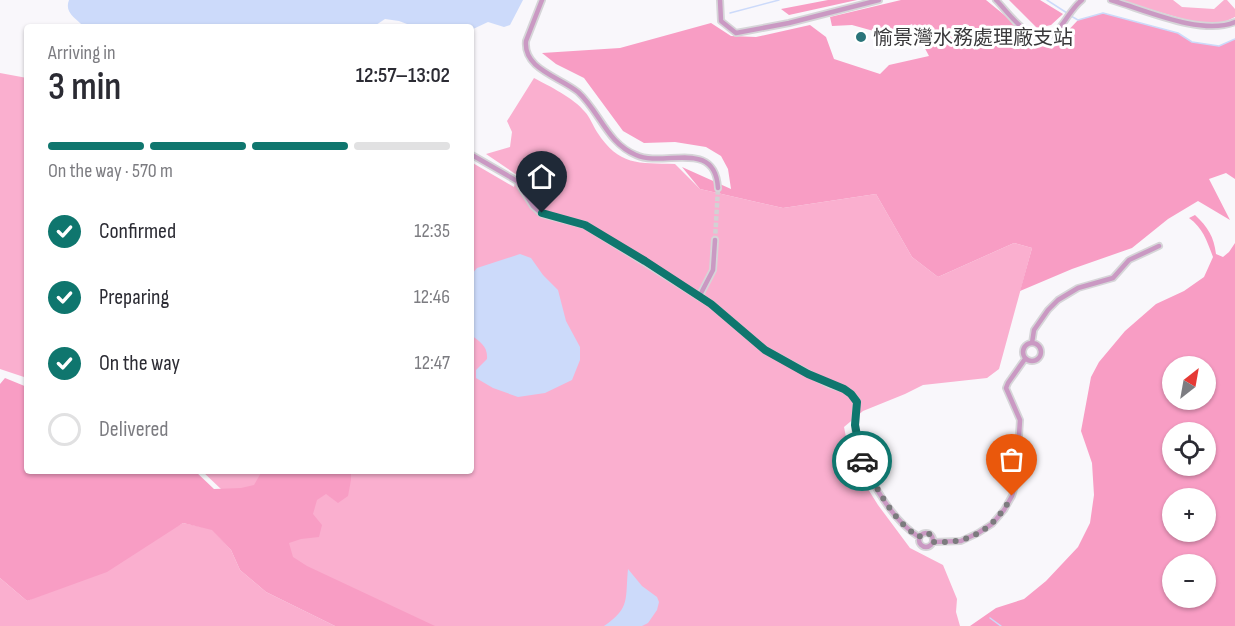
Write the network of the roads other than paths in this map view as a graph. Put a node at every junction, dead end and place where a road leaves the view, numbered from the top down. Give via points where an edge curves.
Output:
1 (542, 0) edge
2 (720, 0) edge
3 (879, 0) edge
4 (996, 0) edge
5 (1082, 0) edge
6 (1112, 0) edge
7 (1235, 22) edge
8 (474, 155) edge
9 (718, 188) tunnel mouth
10 (715, 240) tunnel mouth
11 (1159, 246) dead end
12 (699, 297) junction
13 (1032, 343) junction
14 (1025, 359) junction
15 (919, 537) junction
16 (933, 542) junction

1 - 9 street via 526,41 532,62 581,95 609,135 628,151 646,158 699,159 713,170
2 - 3 street via 722,21 736,33
4 - 5 street via 1022,29 1043,36 1063,23
6 - 7 street via 1195,26 1220,27
8 - 12 street via 517,181 542,213 585,225
10 - 12 street via 713,270
11 - 13 street via 1129,260 1113,278 1070,292 1039,321
12 - 15 street via 765,350 851,394 857,402 855,425 862,461 897,519
13 - 14 street via 1023,350
13 - 14 street via 1040,348 1040,357 1033,361
14 - 16 street via 1006,388 1020,420 1012,496 992,524 978,533 961,542
15 - 16 street via 928,533
15 - 16 street via 923,546

